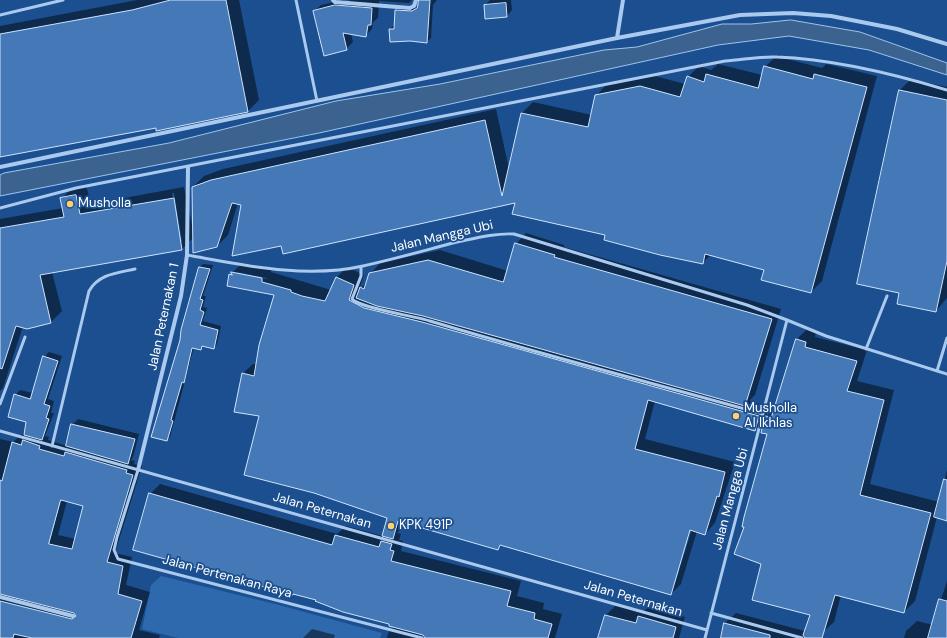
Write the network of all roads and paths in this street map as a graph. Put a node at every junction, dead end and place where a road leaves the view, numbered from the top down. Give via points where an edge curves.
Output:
1 (63, 0) edge
2 (296, 0) edge
3 (333, 0) edge
4 (416, 0) edge
5 (623, 0) edge
6 (0, 15) edge
7 (617, 38) junction
8 (947, 44) edge
9 (947, 90) edge
10 (317, 101) junction
11 (0, 167) edge
12 (188, 167) junction
13 (0, 208) edge
14 (187, 256) junction
15 (361, 266) junction
16 (135, 269) dead end
17 (887, 296) dead end
18 (787, 320) junction
19 (25, 337) dead end
20 (947, 338) edge
21 (866, 349) junction
22 (937, 371) junction
23 (947, 374) edge
24 (0, 404) edge
25 (763, 414) junction
26 (0, 431) edge
27 (52, 446) junction
28 (138, 470) junction
29 (0, 597) edge
30 (711, 614) junction
31 (73, 616) dead end
32 (707, 630) junction
33 (422, 638) edge
34 (705, 638) edge
35 (802, 638) edge

1 - 6 lane
2 - 10 lane
3 - 4 street via 410,8
5 - 7 street
7 - 8 street via 740,15 793,13 863,22
7 - 10 street
9 - 12 lane via 914,80 822,62 775,56 725,62
10 - 11 street
12 - 13 lane via 76,188
12 - 14 street, Jalan Peternakan 1
14 - 15 lane, Jalan Mangga Ubi via 253,267 301,270
14 - 28 street, Jalan Peternakan 1 via 180,296
15 - 18 lane, Jalan Mangga Ubi via 472,239 514,234 740,303
15 - 25 lane via 352,299 355,302
16 - 27 lane via 103,276 94,282 89,291
17 - 21 lane
18 - 21 lane, Jalan Mangga Ubi via 808,330
18 - 25 lane, Jalan Mangga Ubi
19 - 24 lane
20 - 22 lane
21 - 22 lane, Jalan Mangga Ubi
22 - 23 lane, Jalan Mangga Ubi
25 - 30 lane, Jalan Mangga Ubi
26 - 27 lane, Jalan Peternakan
27 - 28 lane, Jalan Peternakan
28 - 32 lane, Jalan Peternakan
28 - 33 lane, Jalan Pertenakan Raya via 114,550 118,559
29 - 31 street
30 - 32 lane, Jalan Mangga Ubi
30 - 35 lane
32 - 34 lane, Jalan Mangga Ubi

